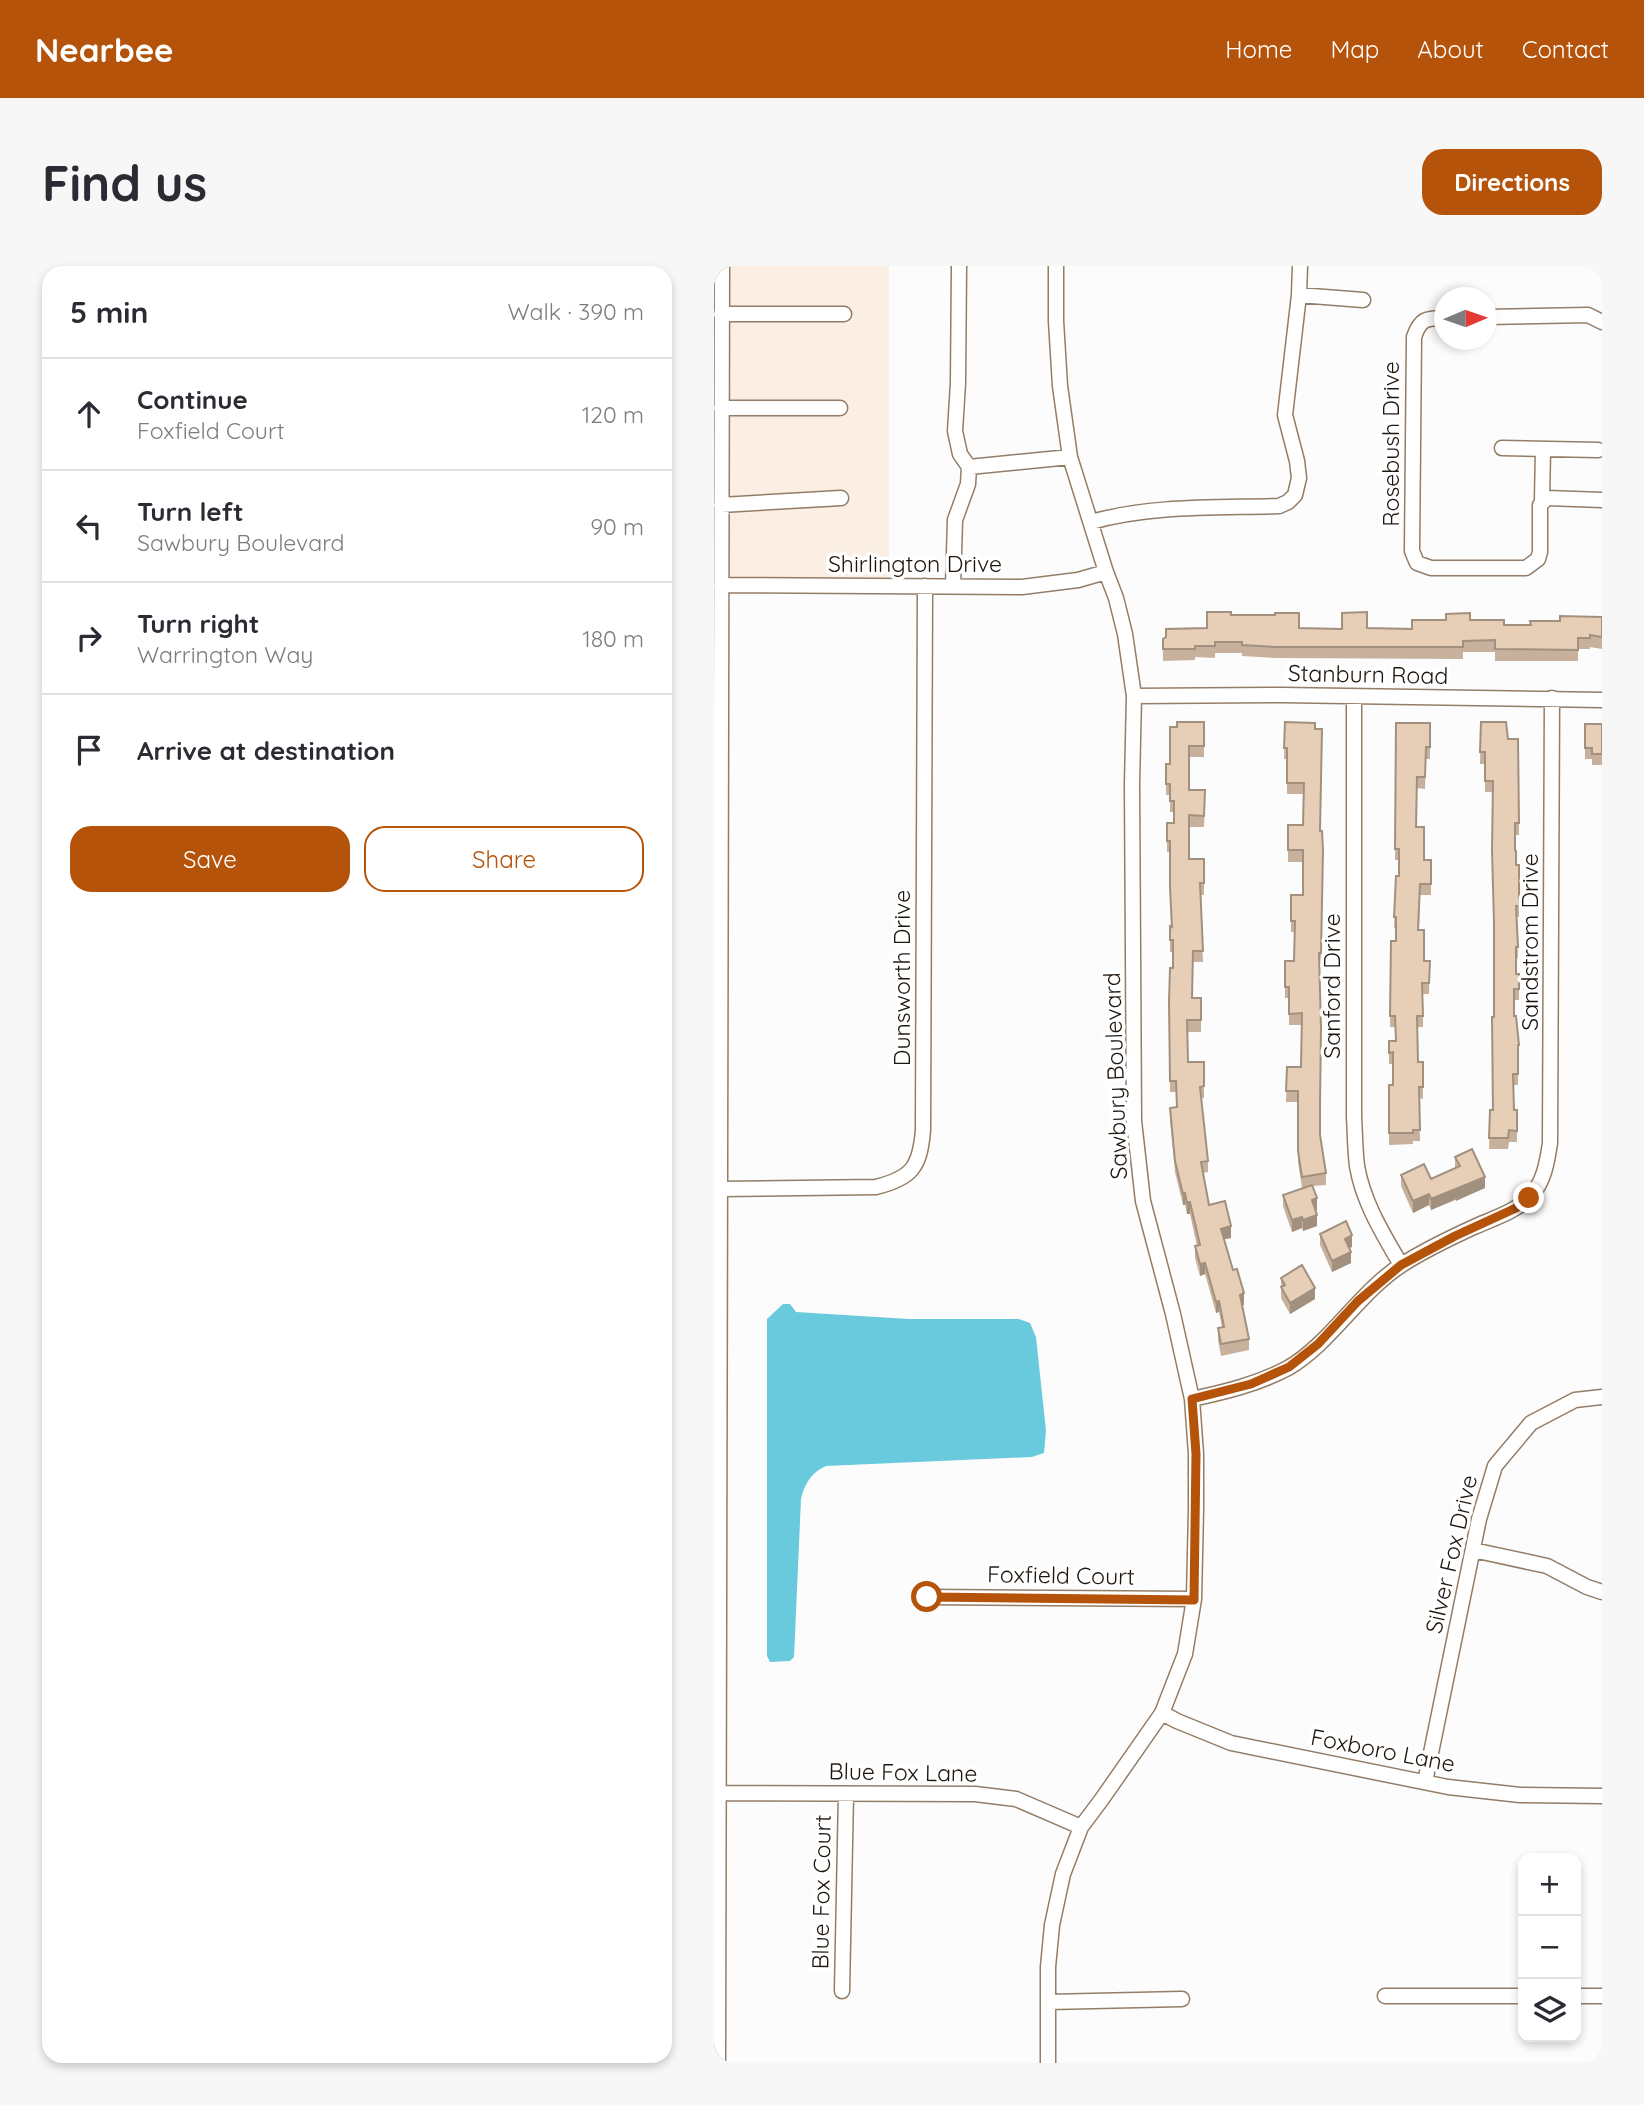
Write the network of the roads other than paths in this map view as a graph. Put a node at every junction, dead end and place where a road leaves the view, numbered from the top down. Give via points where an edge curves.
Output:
1 (722, 266) edge
2 (959, 266) edge
3 (1056, 266) edge
4 (1300, 266) edge
5 (1299, 295) junction
6 (1363, 300) dead end
7 (722, 314) junction
8 (844, 314) dead end
9 (1497, 317) edge
10 (1434, 319) edge
11 (1602, 322) edge
12 (718, 338) edge
13 (721, 408) junction
14 (840, 408) dead end
15 (1502, 449) dead end
16 (1543, 449) junction
17 (1598, 450) dead end
18 (1070, 457) junction
19 (969, 467) junction
20 (841, 498) dead end
21 (1602, 500) edge
22 (1542, 501) junction
23 (721, 505) junction
24 (1091, 522) junction
25 (718, 523) edge
26 (1106, 572) junction
27 (721, 585) junction
28 (925, 586) junction
29 (953, 586) junction
30 (1134, 696) junction
31 (717, 697) edge
32 (1354, 697) junction
33 (1552, 698) junction
34 (1602, 700) edge
35 (717, 909) edge
36 (720, 1189) junction
37 (1401, 1265) junction
38 (1602, 1398) edge
39 (1192, 1399) junction
40 (1473, 1550) junction
41 (1602, 1592) edge
42 (927, 1597) dead end
43 (1194, 1600) junction
44 (1161, 1713) junction
45 (1425, 1782) junction
46 (716, 1793) edge
47 (846, 1794) junction
48 (1602, 1796) edge
49 (1081, 1827) junction
50 (842, 1991) dead end
51 (1385, 1996) dead end
52 (1518, 1996) edge
53 (1581, 1996) edge
54 (1602, 1996) edge
55 (1182, 1999) dead end
56 (1048, 2002) junction
57 (718, 2063) edge
58 (1048, 2063) edge

1 - 7 street
2 - 19 street via 955,431 960,454
3 - 18 street, Sawbury Boulevard via 1060,386
4 - 5 street
5 - 6 street
5 - 24 street via 1285,415 1297,461 1295,495 1279,506 1171,509
7 - 8 street
7 - 12 street
9 - 11 street via 1588,315
10 - 22 street, Rosebush Drive via 1418,325 1414,337 1412,551 1417,563 1431,568 1527,568 1540,552
12 - 13 street
13 - 14 street
13 - 23 street
15 - 16 street
16 - 17 street
16 - 22 street
18 - 19 street
18 - 24 street, Sawbury Boulevard
19 - 29 street via 955,520
20 - 23 street
21 - 22 street
23 - 25 street
24 - 26 street, Sawbury Boulevard
25 - 27 street
26 - 29 street, Shirlington Drive via 1022,587
26 - 30 street, Sawbury Boulevard via 1125,634
27 - 28 street, Shirlington Drive
27 - 31 street
28 - 29 street, Shirlington Drive
28 - 36 street, Dunsworth Drive via 921,1152 912,1172 876,1187
30 - 32 street, Stanburn Road
30 - 39 street, Sawbury Boulevard via 1134,1121 1143,1201
31 - 35 street
32 - 33 street, Stanburn Road
32 - 37 street, Sanford Drive via 1357,1167 1376,1222
33 - 34 street, Stanburn Road
33 - 37 street, Sandstrom Drive via 1547,1164 1540,1184 1516,1208
35 - 36 street
36 - 46 street
37 - 39 street via 1289,1367 1251,1384
38 - 40 street, Silver Fox Drive via 1575,1400 1531,1423 1495,1466
39 - 43 street, Sawbury Boulevard
40 - 41 street via 1547,1566
40 - 45 street, Silver Fox Drive
42 - 43 street, Foxfield Court
43 - 44 street, Sawbury Boulevard via 1185,1654
44 - 45 street, Foxboro Lane via 1231,1743
44 - 49 street, Sawbury Boulevard
45 - 48 street, Foxboro Lane via 1520,1795
46 - 47 street, Blue Fox Lane
46 - 57 street
47 - 49 street, Blue Fox Lane via 975,1794 1016,1799
47 - 50 street, Blue Fox Court
49 - 56 street, Sawbury Boulevard via 1063,1874 1052,1925
51 - 52 street
53 - 54 street
55 - 56 street
56 - 58 street, Sawbury Boulevard

